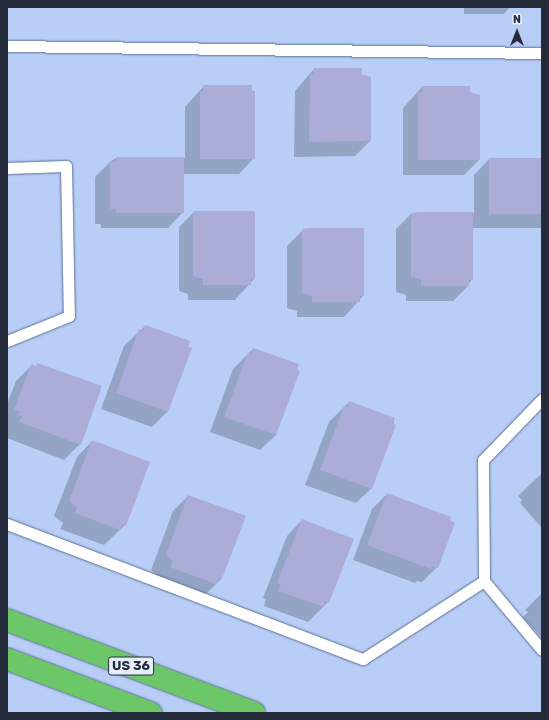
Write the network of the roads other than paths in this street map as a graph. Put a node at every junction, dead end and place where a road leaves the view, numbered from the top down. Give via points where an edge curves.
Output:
1 (7, 46) edge
2 (542, 53) edge
3 (7, 168) edge
4 (7, 341) edge
5 (542, 399) edge
6 (7, 524) edge
7 (484, 581) junction
8 (7, 620) edge
9 (542, 650) edge
10 (7, 659) edge
11 (151, 713) edge
12 (254, 713) edge

1 - 2 lane
3 - 4 lane via 66,166 69,316
5 - 7 lane via 483,460
6 - 7 lane via 363,659
7 - 9 lane
8 - 12 highway, US 36
10 - 11 highway

